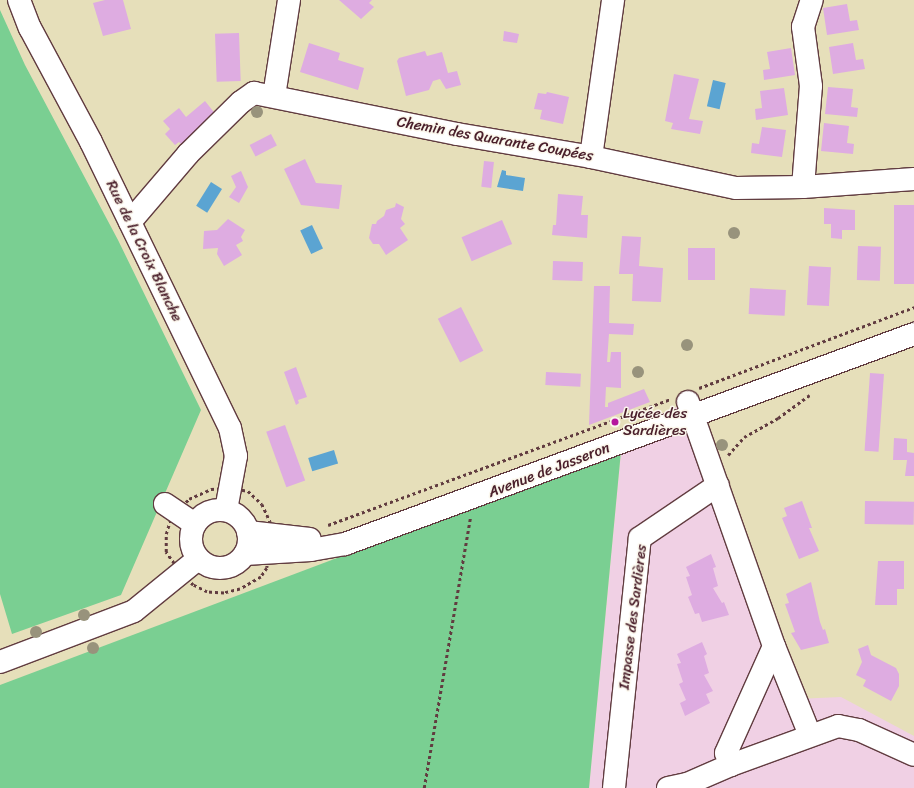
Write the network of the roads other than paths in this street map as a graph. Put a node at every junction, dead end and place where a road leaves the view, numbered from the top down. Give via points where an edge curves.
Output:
1 (19, 0) edge
2 (289, 0) edge
3 (613, 0) edge
4 (812, 0) edge
5 (274, 96) junction
6 (591, 157) junction
7 (914, 179) edge
8 (803, 187) junction
9 (130, 222) junction
10 (914, 320) edge
11 (914, 334) edge
12 (688, 401) junction
13 (714, 476) junction
14 (170, 508) road end
15 (226, 510) junction
16 (195, 524) junction
17 (248, 532) junction
18 (272, 533) junction
19 (245, 554) junction
20 (198, 559) junction
21 (774, 646) junction
22 (0, 662) edge
23 (810, 735) junction
24 (914, 755) edge
25 (730, 765) junction
26 (614, 788) edge
27 (668, 788) edge

1 - 9 street, Rue de la Croix Blanche via 30,28
2 - 5 street
3 - 6 street
4 - 8 street via 803,27 812,86
5 - 6 street, Chemin des Quarante Coupées via 458,134
5 - 9 street, Chemin des Quarante Coupées via 254,93 241,102 188,154
6 - 8 street, Chemin des Quarante Coupées via 736,188
7 - 8 street, Chemin des Quarante Coupées
9 - 15 street, Rue de la Croix Blanche via 230,428 236,456
10 - 12 street, Avenue de Jasseron
11 - 12 street, Avenue de Jasseron
12 - 13 street
12 - 18 street, Avenue de Jasseron via 342,536 309,539
12 - 18 street, Avenue de Jasseron via 473,498 345,544 311,550
13 - 21 street
13 - 26 street, Impasse des Sardières via 640,538
14 - 16 street
15 - 16 street via 206,513
15 - 17 street via 243,521
16 - 20 street via 190,540
17 - 18 street, Avenue de Jasseron
17 - 19 street via 250,539
18 - 19 street, Avenue de Jasseron
19 - 20 street via 230,567 220,569 206,565
20 - 22 street via 134,611
21 - 23 street
21 - 25 street via 726,753
23 - 24 street via 838,726 860,730
23 - 25 street
25 - 27 street via 687,784

